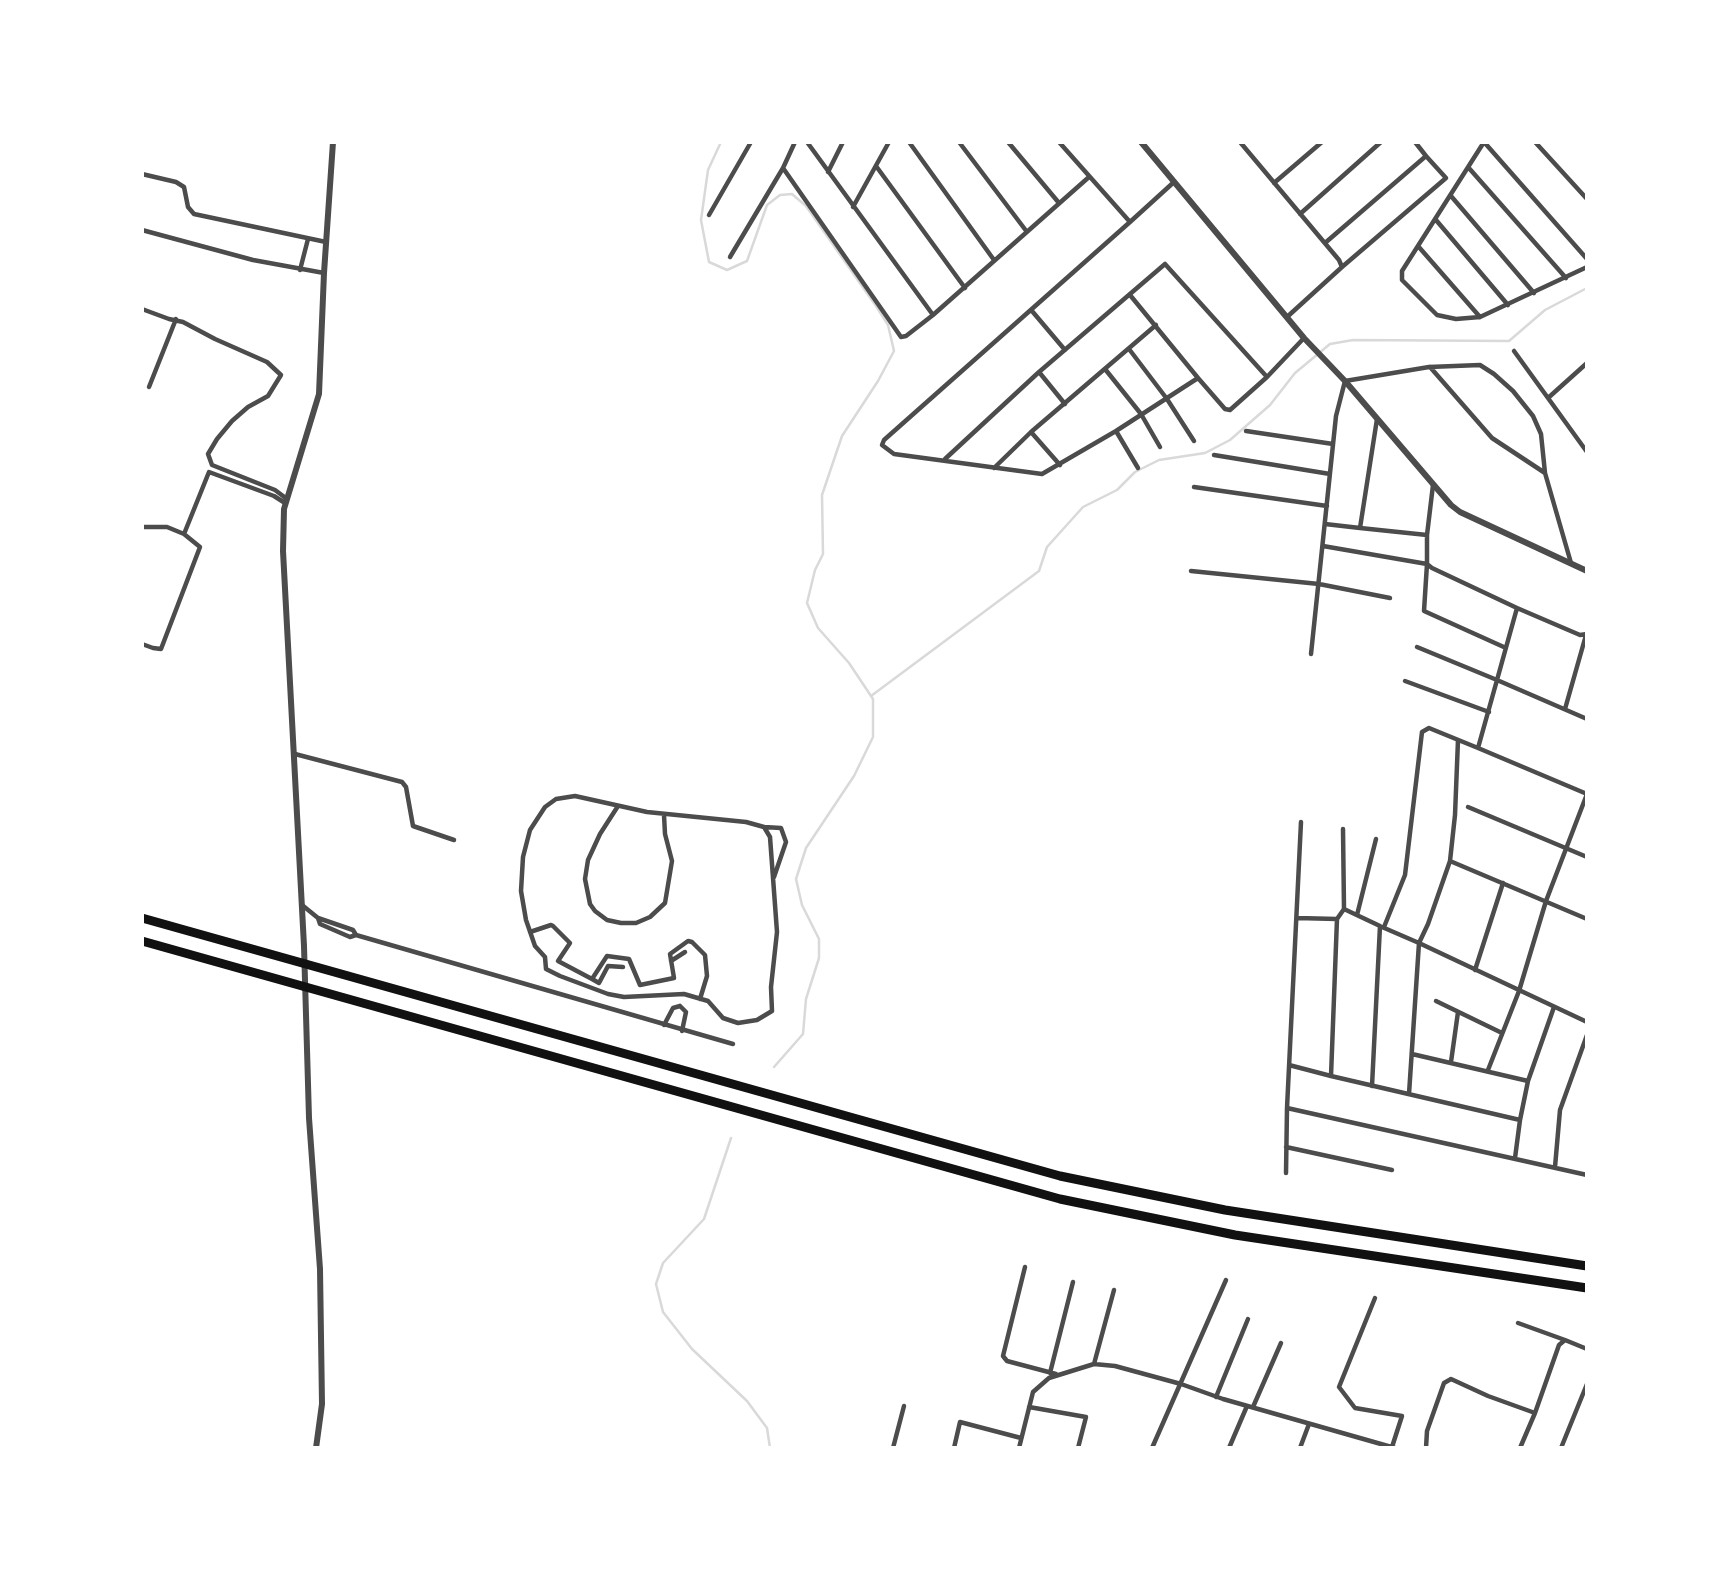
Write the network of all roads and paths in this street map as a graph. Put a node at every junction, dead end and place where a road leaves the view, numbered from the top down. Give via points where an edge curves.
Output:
1 (333, 142) edge
2 (751, 142) edge
3 (795, 142) edge
4 (807, 142) edge
5 (843, 142) edge
6 (889, 142) edge
7 (909, 142) edge
8 (959, 142) edge
9 (1008, 142) edge
10 (1059, 142) edge
11 (1142, 142) edge
12 (1240, 142) edge
13 (1322, 142) edge
14 (1381, 142) edge
15 (1415, 142) edge
16 (1484, 142) edge
17 (1535, 142) edge
18 (1426, 156) junction
19 (876, 166) junction
20 (1468, 167) junction
21 (783, 168) junction
22 (828, 172) junction
23 (142, 174) edge
24 (1088, 177) junction
25 (1175, 181) junction
26 (1274, 183) junction
27 (1451, 196) junction
28 (1587, 199) edge
29 (1059, 203) junction
30 (853, 207) junction
31 (1300, 214) junction
32 (709, 215) dead end
33 (1436, 220) junction
34 (1130, 222) junction
35 (142, 230) edge
36 (1027, 232) junction
37 (308, 239) junction
38 (326, 242) junction
39 (1325, 243) junction
40 (1418, 247) junction
41 (730, 257) dead end
42 (1587, 259) edge
43 (995, 261) junction
44 (1342, 267) junction
45 (1587, 267) edge
46 (300, 270) junction
47 (324, 273) junction
48 (1566, 278) junction
49 (965, 288) junction
50 (1534, 293) junction
51 (1130, 295) junction
52 (1508, 305) junction
53 (142, 309) edge
54 (1032, 311) junction
55 (933, 315) junction
56 (1287, 317) junction
57 (1480, 317) junction
58 (176, 319) junction
59 (1156, 326) junction
60 (1304, 338) junction
61 (1129, 349) junction
62 (1065, 350) junction
63 (1514, 351) dead end
64 (1587, 363) edge
65 (1429, 367) junction
66 (1105, 369) junction
67 (1039, 372) junction
68 (1267, 377) junction
69 (1198, 378) junction
70 (1345, 382) junction
71 (149, 387) dead end
72 (1548, 398) junction
73 (1167, 399) junction
74 (1065, 404) junction
75 (1141, 414) junction
76 (1377, 418) junction
77 (1116, 431) junction
78 (1246, 431) dead end
79 (1031, 432) junction
80 (1587, 436) edge
81 (1194, 442) dead end
82 (1581, 443) junction
83 (1333, 444) junction
84 (1160, 447) dead end
85 (1587, 452) edge
86 (1214, 455) dead end
87 (944, 460) junction
88 (1060, 465) junction
89 (993, 468) junction
90 (1138, 468) dead end
91 (1330, 474) junction
92 (1545, 474) junction
93 (1433, 485) junction
94 (1194, 487) dead end
95 (287, 501) junction
96 (1326, 506) junction
97 (1325, 524) junction
98 (142, 527) edge
99 (1360, 528) junction
100 (184, 534) junction
101 (1427, 535) junction
102 (1322, 547) junction
103 (1571, 563) junction
104 (1427, 564) junction
105 (1587, 570) edge
106 (1191, 571) dead end
107 (1318, 584) junction
108 (1390, 598) dead end
109 (1517, 608) junction
110 (1587, 634) edge
111 (142, 644) edge
112 (1417, 647) dead end
113 (1506, 648) junction
114 (1311, 654) dead end
115 (1497, 680) junction
116 (1405, 681) dead end
117 (1565, 709) junction
118 (1489, 712) junction
119 (1587, 719) edge
120 (1458, 740) junction
121 (1478, 748) junction
122 (295, 754) junction
123 (1587, 794) edge
124 (618, 806) junction
125 (1468, 807) dead end
126 (664, 814) junction
127 (1301, 822) dead end
128 (764, 827) junction
129 (1343, 829) dead end
130 (1376, 839) dead end
131 (454, 840) dead end
132 (1566, 848) junction
133 (1587, 857) edge
134 (1450, 861) junction
135 (773, 880) junction
136 (1503, 884) junction
137 (1546, 901) junction
138 (302, 905) junction
139 (1344, 909) junction
140 (1357, 915) junction
141 (142, 918) edge
142 (1297, 918) junction
143 (1337, 919) junction
144 (1587, 919) edge
145 (1382, 927) junction
146 (530, 932) junction
147 (142, 942) edge
148 (1419, 943) junction
149 (685, 952) dead end
150 (671, 961) junction
151 (623, 967) dead end
152 (1475, 970) junction
153 (592, 979) junction
154 (1519, 991) junction
155 (684, 994) junction
156 (701, 999) junction
157 (1436, 1001) dead end
158 (680, 1006) junction
159 (1555, 1007) junction
160 (1458, 1012) junction
161 (1587, 1022) edge
162 (664, 1025) junction
163 (682, 1031) junction
164 (1502, 1033) junction
165 (1587, 1035) edge
166 (733, 1044) dead end
167 (1412, 1054) junction
168 (1451, 1062) junction
169 (1289, 1065) junction
170 (1488, 1070) junction
171 (1331, 1076) junction
172 (1528, 1081) junction
173 (1372, 1086) junction
174 (1409, 1094) junction
175 (1287, 1108) junction
176 (1520, 1120) junction
177 (1286, 1147) junction
178 (1516, 1158) junction
179 (1555, 1167) junction
180 (1392, 1170) dead end
181 (1286, 1173) dead end
182 (1587, 1175) edge
183 (1587, 1266) edge
184 (1025, 1267) dead end
185 (1226, 1280) dead end
186 (1073, 1282) dead end
187 (1587, 1288) edge
188 (1114, 1290) dead end
189 (1375, 1298) dead end
190 (1248, 1319) dead end
191 (1518, 1323) dead end
192 (1565, 1340) junction
193 (1281, 1343) dead end
194 (1587, 1349) edge
195 (1094, 1364) junction
196 (1050, 1373) junction
197 (1057, 1374) junction
198 (1181, 1384) junction
199 (1587, 1384) edge
200 (1216, 1397) junction
201 (904, 1406) dead end
202 (1030, 1407) junction
203 (1250, 1407) junction
204 (1535, 1413) junction
205 (1309, 1424) junction
206 (1021, 1438) junction
207 (316, 1448) edge
208 (893, 1448) edge
209 (954, 1448) edge
210 (1019, 1448) edge
211 (1078, 1448) edge
212 (1153, 1448) edge
213 (1229, 1448) edge
214 (1300, 1448) edge
215 (1393, 1448) edge
216 (1426, 1448) edge
217 (1520, 1448) edge
218 (1561, 1448) edge

1 - 38 street
2 - 32 street
3 - 21 street
4 - 22 street
5 - 22 street
6 - 19 street
7 - 43 street
8 - 36 street
9 - 29 street
10 - 24 street
11 - 25 street
12 - 26 street
13 - 26 street
14 - 31 street
15 - 18 street
16 - 20 street
16 - 42 street
17 - 28 street
18 - 39 street
18 - 44 street via 1446,178
19 - 30 street
19 - 49 street
20 - 27 street
20 - 48 street
21 - 41 street
21 - 55 street via 901,337
22 - 30 street
23 - 37 street via 184,187 194,214
24 - 29 street
24 - 34 street
25 - 34 street
25 - 56 street
26 - 31 street
27 - 33 street
27 - 50 street
29 - 36 street
30 - 55 street
31 - 39 street
33 - 40 street
33 - 52 street
34 - 54 street
35 - 46 street
36 - 43 street
37 - 38 street
37 - 46 street
38 - 47 street
39 - 44 street
40 - 57 street
40 - 57 street via 1402,271 1402,280 1437,315
43 - 49 street
44 - 56 street
45 - 48 street
46 - 47 street
47 - 95 street via 317,406
48 - 50 street
49 - 55 street
50 - 52 street
51 - 59 street
51 - 62 street
51 - 68 street via 1165,264
52 - 57 street
53 - 58 street
54 - 62 street
54 - 87 street via 882,446 894,454
56 - 60 street
58 - 71 street
58 - 95 street via 267,362 281,375 271,393 232,421 208,454 212,465 275,490
59 - 61 street
59 - 69 street
60 - 68 street
60 - 70 street
61 - 66 street
61 - 73 street
62 - 67 street
63 - 72 street
64 - 72 street
65 - 70 street
65 - 92 street via 1492,438
65 - 92 street via 1480,365 1513,391 1541,434
66 - 74 street
66 - 75 street
67 - 74 street
67 - 87 street
68 - 69 street via 1230,410
69 - 73 street
70 - 76 street
70 - 83 street
72 - 82 street
73 - 75 street
73 - 81 street
74 - 79 street
75 - 77 street
75 - 84 street
76 - 93 street
76 - 99 street
77 - 88 street
77 - 90 street
78 - 83 street
79 - 88 street
79 - 89 street
80 - 82 street
82 - 85 street
83 - 91 street
86 - 91 street
87 - 89 street
88 - 89 street via 1042,474
91 - 96 street
92 - 103 street
93 - 101 street
93 - 103 street via 1460,512
94 - 96 street
95 - 100 street via 209,472
95 - 122 street via 282,551
96 - 97 street
97 - 99 street
97 - 102 street
98 - 100 street via 167,527
99 - 101 street
100 - 111 street via 200,547 171,625 161,649
101 - 104 street
102 - 104 street
102 - 107 street
103 - 105 street
104 - 109 street
104 - 113 street via 1424,611
106 - 107 street
107 - 108 street
107 - 114 street
109 - 110 street
109 - 113 street
110 - 117 street
112 - 115 street
113 - 115 street
115 - 117 street
115 - 118 street
116 - 118 street
117 - 119 street
118 - 121 street
120 - 121 street
120 - 134 street
120 - 145 street via 1429,728 1422,732 1405,874
121 - 123 street
122 - 131 street via 402,782 413,826
122 - 138 street
123 - 132 street
124 - 126 street
124 - 126 street via 588,860 584,880 595,911 621,923 650,917 665,903 672,861
124 - 146 street via 575,796 556,799 545,807 530,830 523,857 521,891
125 - 132 street
126 - 128 street
127 - 142 street
128 - 135 street via 770,837
128 - 135 street via 781,828 786,842
129 - 139 street
130 - 140 street
132 - 133 street
132 - 137 street
134 - 136 street
134 - 148 street
135 - 156 street via 777,933 772,1011 738,1023
136 - 137 street
136 - 152 street
137 - 144 street
137 - 154 street
138 - 162 street via 318,918 356,935
138 - 207 street via 309,1118 320,1269 322,1404
139 - 140 street
139 - 143 street
140 - 145 street
141 - 183 highway via 1060,1176 1225,1210
142 - 143 street
142 - 169 street
143 - 171 street
145 - 148 street
145 - 173 street
146 - 153 street via 553,926 570,943 558,961
146 - 155 street via 545,957 546,969 594,990 624,997
147 - 187 highway via 1060,1199 1235,1235
148 - 152 street
148 - 167 street
149 - 150 street
150 - 153 street via 674,978 640,985 629,959 607,957
150 - 156 street via 671,950 688,941 705,955 707,976
151 - 153 street via 608,966 599,983
152 - 154 street
154 - 159 street
154 - 164 street
155 - 156 street
155 - 158 street
157 - 160 street
158 - 162 street via 673,1008
158 - 163 street via 686,1012
159 - 161 street
159 - 172 street
160 - 164 street
160 - 168 street
162 - 163 street
163 - 166 street
164 - 170 street
165 - 179 street via 1560,1110
167 - 168 street
167 - 174 street
168 - 170 street
169 - 171 street
169 - 175 street
170 - 172 street
171 - 173 street
172 - 176 street
173 - 174 street
174 - 176 street
175 - 177 street
175 - 178 street
176 - 178 street
177 - 180 street
177 - 181 street
178 - 179 street
179 - 182 street
184 - 196 street via 1003,1356
185 - 198 street
186 - 196 street
188 - 195 street
189 - 215 street via 1339,1387 1355,1408 1402,1416
190 - 200 street
191 - 192 street
192 - 194 street
192 - 204 street via 1559,1345
193 - 203 street
195 - 197 street
195 - 198 street
196 - 197 street
197 - 202 street via 1033,1392
198 - 200 street
198 - 212 street
199 - 218 street
200 - 203 street
201 - 208 street
202 - 206 street
202 - 211 street via 1086,1417
203 - 205 street
203 - 213 street
204 - 216 street via 1451,1379 1442,1387 1426,1432
204 - 217 street
205 - 214 street
205 - 215 street
206 - 209 street via 960,1422
206 - 210 street

